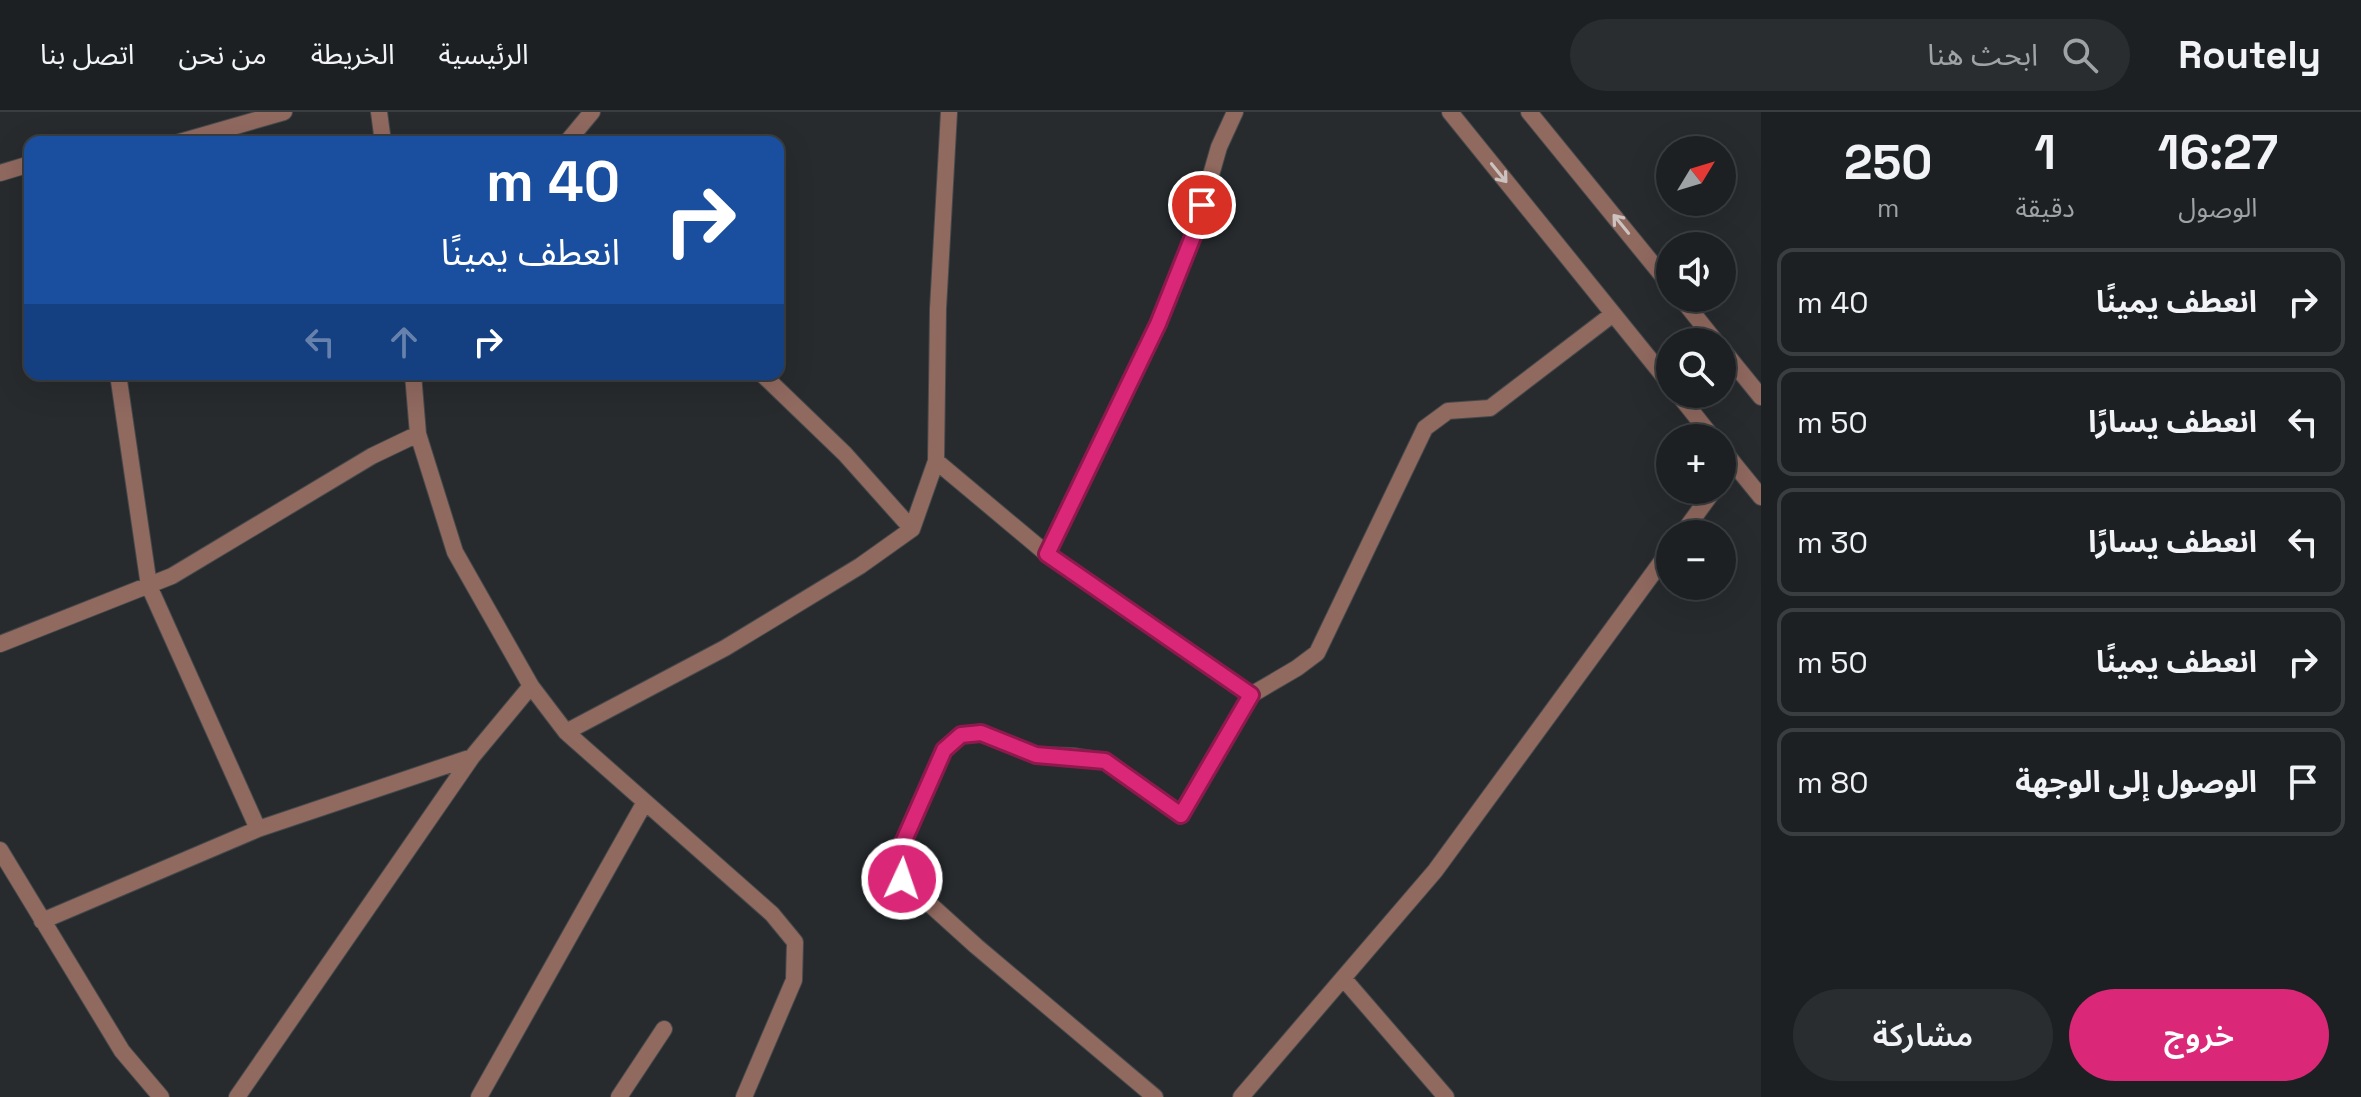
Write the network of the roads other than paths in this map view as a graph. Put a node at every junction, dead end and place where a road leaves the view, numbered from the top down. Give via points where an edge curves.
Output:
1 (284, 112) edge
2 (379, 112) edge
3 (592, 112) edge
4 (949, 112) edge
5 (1235, 112) edge
6 (1450, 112) edge
7 (1529, 112) edge
8 (201, 136) edge
9 (382, 136) edge
10 (572, 136) edge
11 (24, 166) edge
12 (0, 173) edge
13 (1656, 268) edge
14 (1692, 312) edge
15 (1613, 314) junction
16 (1705, 328) edge
17 (1736, 366) edge
18 (1656, 367) edge
19 (119, 380) edge
20 (414, 380) edge
21 (768, 380) edge
22 (1761, 397) edge
23 (1689, 408) edge
24 (1702, 424) edge
25 (418, 434) junction
26 (936, 461) junction
27 (1736, 467) edge
28 (1761, 497) edge
29 (912, 529) junction
30 (1047, 554) junction
31 (1656, 569) edge
32 (149, 586) junction
33 (0, 644) edge
34 (531, 686) junction
35 (1251, 695) junction
36 (566, 732) junction
37 (472, 757) junction
38 (645, 802) junction
39 (258, 829) junction
40 (0, 850) edge
41 (42, 921) junction
42 (1343, 978) junction
43 (664, 1029) dead end
44 (161, 1097) edge
45 (237, 1097) edge
46 (479, 1097) edge
47 (619, 1097) edge
48 (744, 1097) edge
49 (1155, 1097) edge
50 (1241, 1097) edge
51 (1446, 1097) edge

1 - 8 street
2 - 9 street
3 - 10 street
4 - 26 street
5 - 30 street via 1158,324
6 -> 15 street
13 -> 7 street
11 - 12 street
14 - 16 street
15 - 18 street
15 - 35 street via 1490,408 1448,411 1425,428 1317,653
17 - 22 street
19 - 32 street
20 - 25 street
21 - 29 street
23 - 24 street
25 - 32 street
25 - 34 street via 455,552
26 - 29 street
26 - 30 street
27 - 28 street
29 - 36 street via 725,648
30 - 35 street
31 - 42 street via 1435,871
32 - 33 street
32 - 39 street
34 - 36 street
34 - 37 street
35 - 49 street via 1181,815 1105,761 1036,755 981,733 961,735 944,750 898,854 902,879
36 - 38 street
37 - 39 street
37 - 45 street
38 - 46 street
38 - 48 street via 772,914 795,942 794,980
39 - 41 street
40 - 41 street
41 - 44 street via 122,1051
42 - 50 street
42 - 51 street
43 - 47 street

